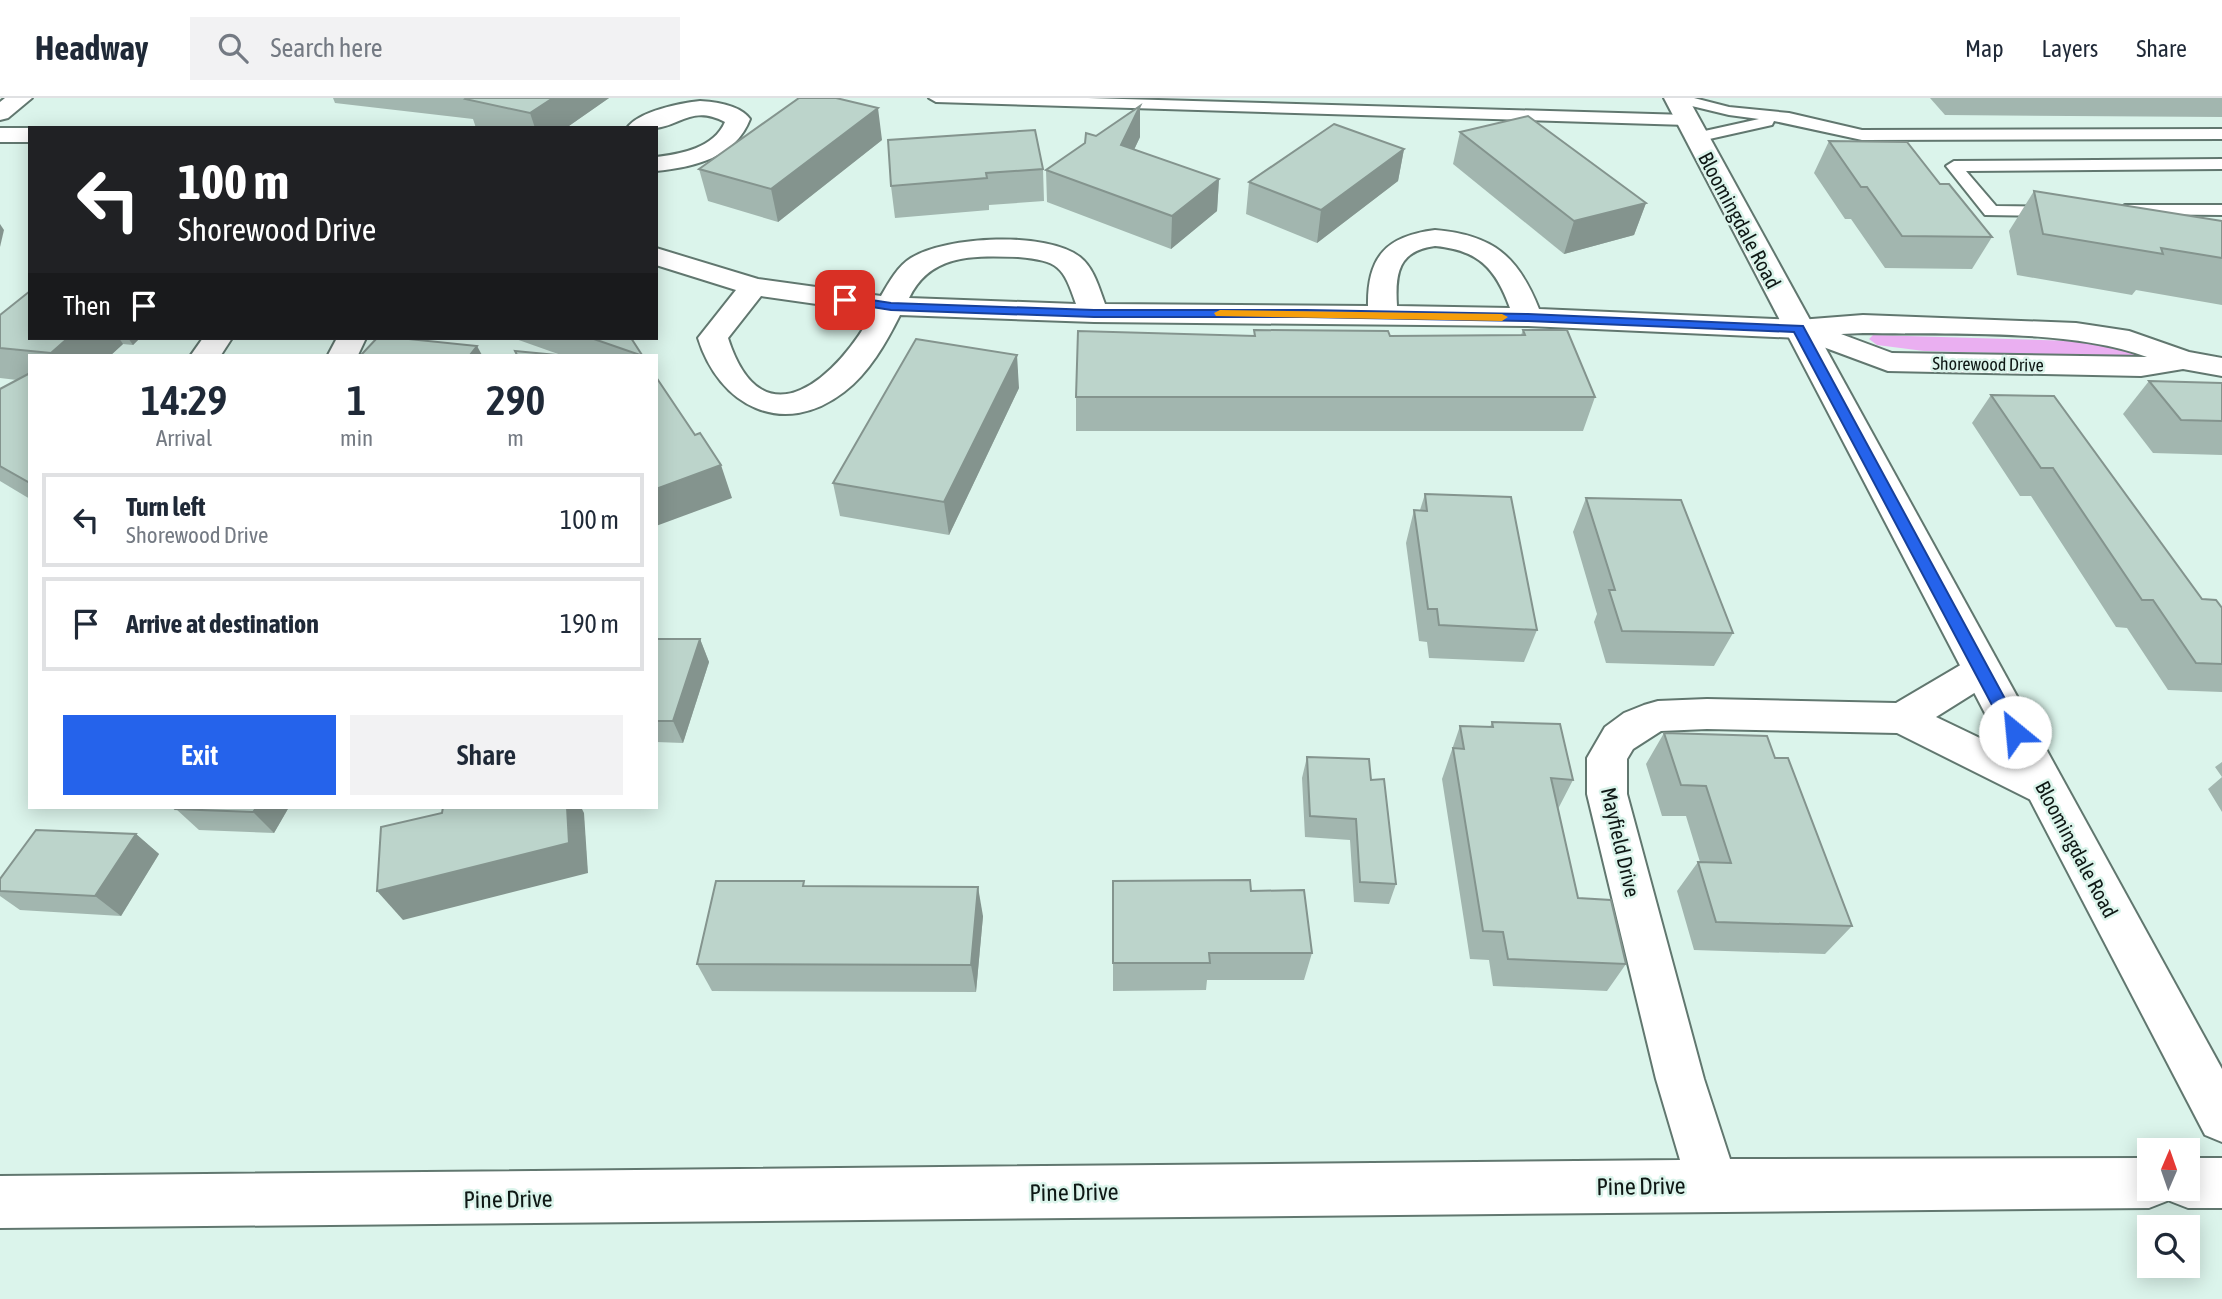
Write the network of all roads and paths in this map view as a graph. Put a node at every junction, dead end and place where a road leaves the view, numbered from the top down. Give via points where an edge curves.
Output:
1 (20, 98) edge
2 (936, 98) edge
3 (1562, 98) edge
4 (1676, 98) edge
5 (1777, 98) edge
6 (0, 113) edge
7 (1570, 117) junction
8 (1789, 118) junction
9 (643, 126) edge
10 (1692, 129) junction
11 (2222, 134) edge
12 (0, 135) edge
13 (28, 135) edge
14 (658, 164) edge
15 (2222, 164) edge
16 (2222, 210) edge
17 (2073, 211) edge
18 (2113, 211) edge
19 (658, 257) edge
20 (754, 287) junction
21 (891, 306) junction
22 (1094, 313) junction
23 (1383, 316) junction
24 (1528, 317) junction
25 (1798, 329) junction
26 (2222, 367) edge
27 (1982, 670) junction
28 (1902, 718) junction
29 (2043, 787) junction
30 (2222, 1118) edge
31 (2137, 1183) edge
32 (2200, 1183) edge
33 (2222, 1183) edge
34 (1713, 1185) junction
35 (0, 1202) edge

1 - 6 street
2 - 7 lane
3 - 7 lane
4 - 8 lane via 1729,111
4 - 10 street, Bloomingdale Road
5 - 8 lane
7 - 10 lane
8 - 10 lane
8 - 11 lane via 1862,135
9 - 14 street via 669,111 696,105 738,118 736,129 726,140 693,158
10 - 25 street, Bloomingdale Road
12 - 13 street
15 - 17 lane via 1954,166 1991,211
16 - 18 lane
19 - 20 street, Shorewood Drive
20 - 21 street, Shorewood Drive
20 - 21 street via 713,338 733,382 770,403 791,405 821,395 869,345
21 - 22 street, Shorewood Drive
21 - 22 street via 922,261 954,252 1021,248 1069,260 1084,279 1084,293
22 - 23 street, Shorewood Drive
23 - 24 street, Shorewood Drive
23 - 24 street via 1385,271 1397,251 1421,239 1449,238 1474,244 1499,262 1512,276
24 - 25 street, Shorewood Drive
25 - 26 street, Shorewood Drive via 1888,362 2141,367 2183,360
25 - 27 street, Bloomingdale Road
27 - 28 street
27 - 29 street, Bloomingdale Road
28 - 29 street, Mayfield Drive
28 - 34 street, Mayfield Drive via 1658,716 1638,723 1619,738 1607,758 1607,794 1680,1079
29 - 30 street, Bloomingdale Road
31 - 34 street, Pine Drive
32 - 33 street
34 - 35 street, Pine Drive

